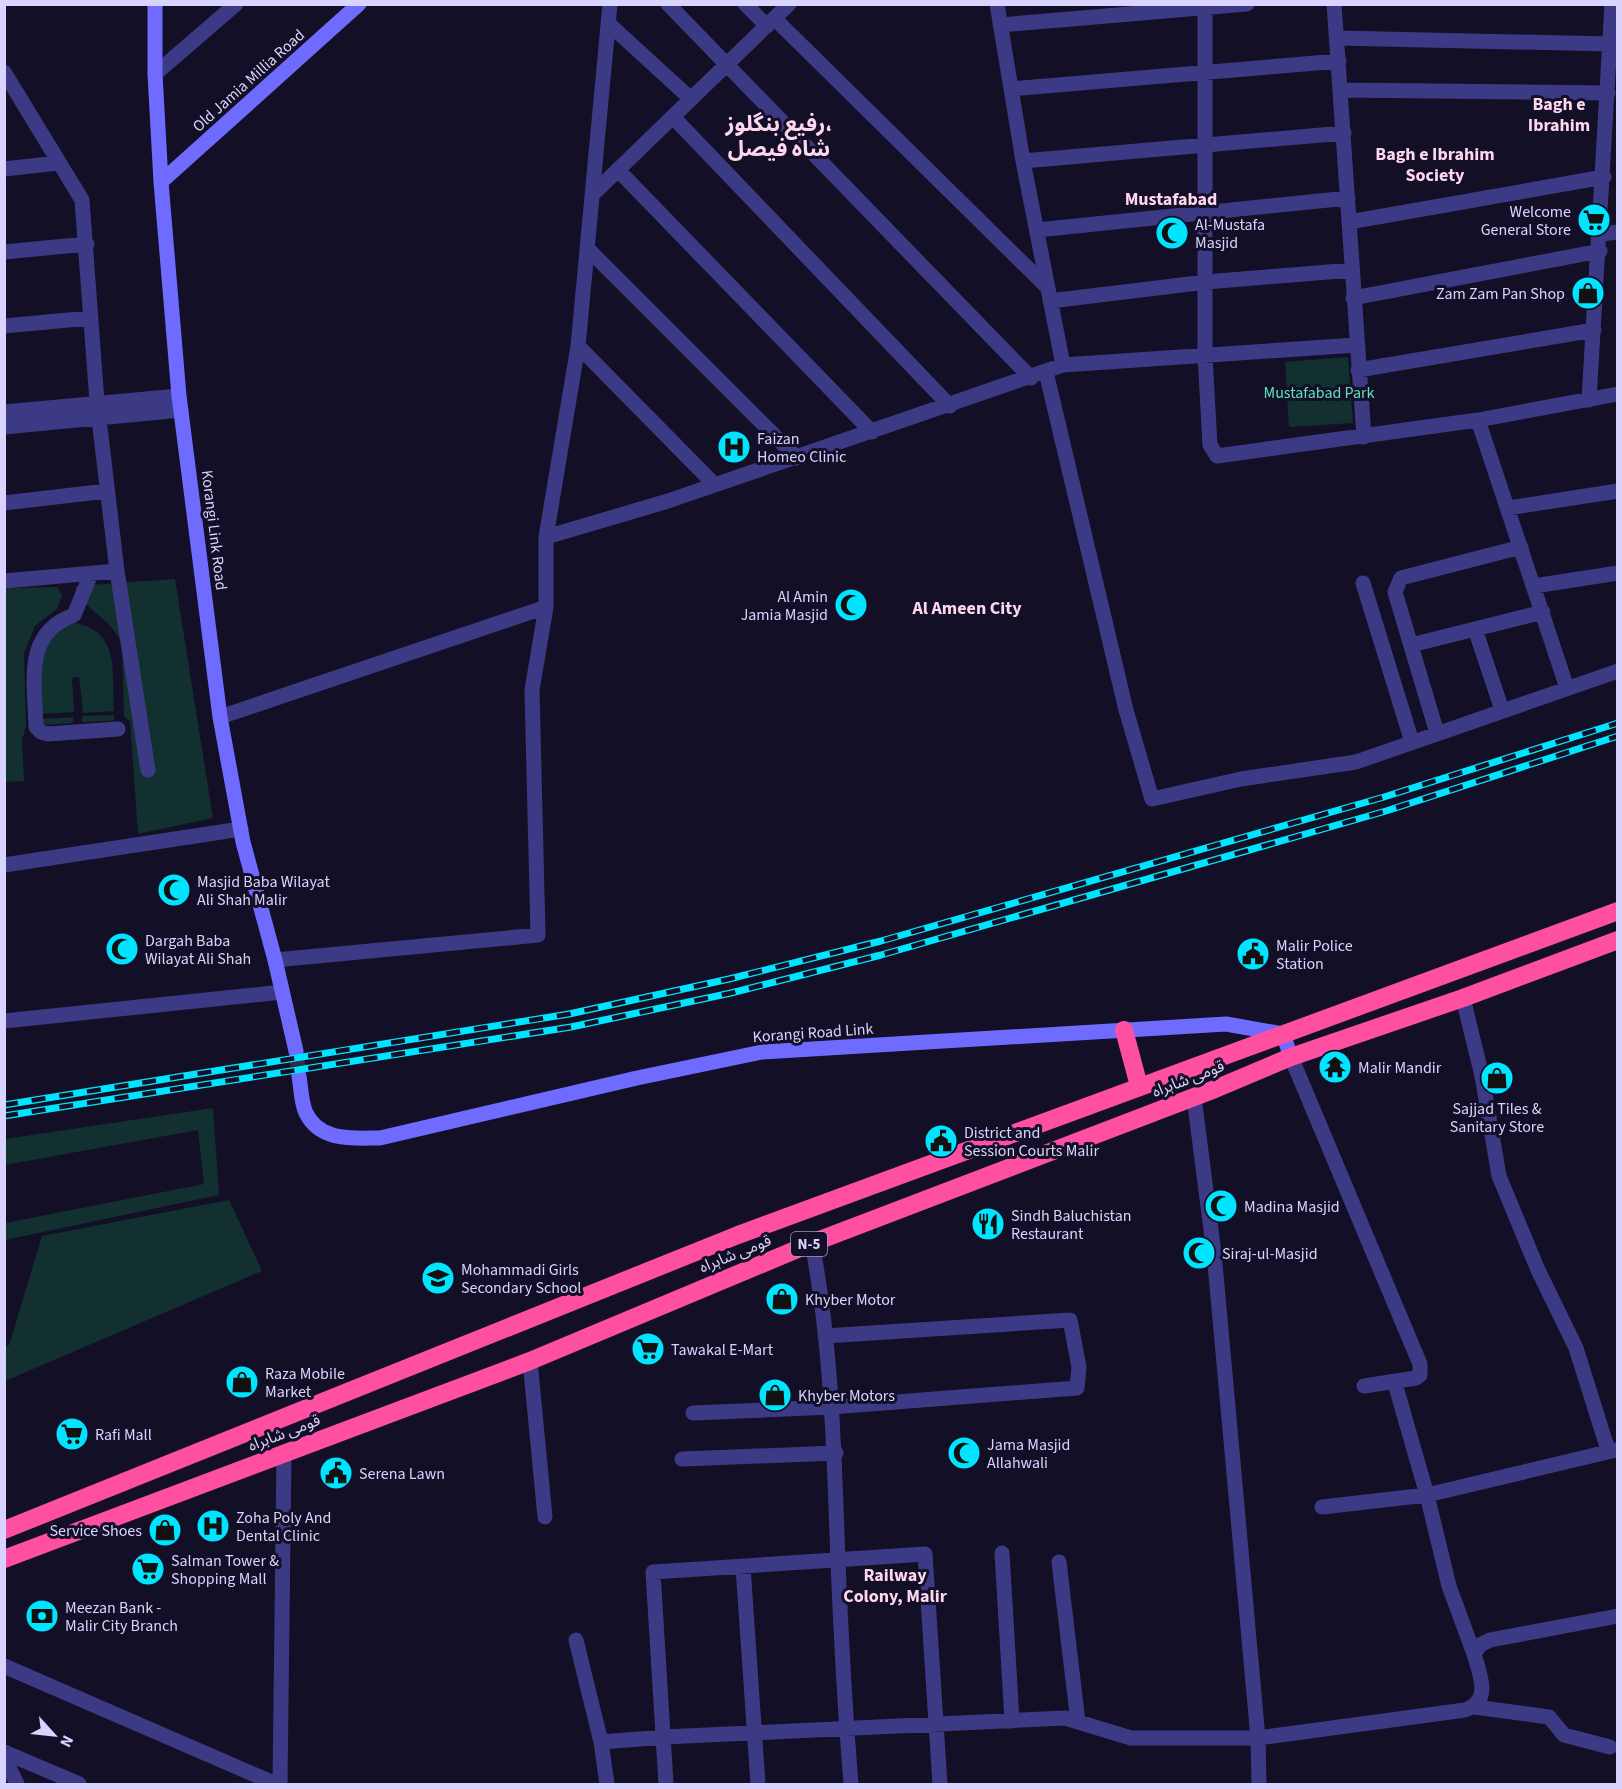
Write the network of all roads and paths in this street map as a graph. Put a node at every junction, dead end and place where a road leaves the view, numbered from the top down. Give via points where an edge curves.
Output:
1 (154, 4) edge
2 (236, 4) edge
3 (359, 4) edge
4 (610, 4) edge
5 (668, 4) edge
6 (745, 4) edge
7 (789, 4) edge
8 (997, 4) edge
9 (1247, 4) edge
10 (1334, 4) edge
11 (1205, 6) edge
12 (1614, 7) edge
13 (771, 22) junction
14 (609, 24) junction
15 (1000, 25) junction
16 (1337, 38) junction
17 (1611, 44) junction
18 (1339, 61) junction
19 (727, 65) junction
20 (1205, 71) junction
21 (4, 72) edge
22 (155, 74) junction
23 (1011, 89) junction
24 (1341, 90) junction
25 (10, 92) edge
26 (1608, 93) junction
27 (691, 99) junction
28 (673, 117) junction
29 (1344, 133) junction
30 (1206, 144) junction
31 (1023, 161) junction
32 (58, 163) junction
33 (4, 169) edge
34 (618, 170) junction
35 (1604, 177) junction
36 (161, 182) junction
37 (592, 195) junction
38 (1348, 198) junction
39 (1207, 212) junction
40 (1349, 222) junction
41 (1037, 230) junction
42 (1617, 232) edge
43 (1601, 234) junction
44 (87, 244) junction
45 (587, 248) junction
46 (1600, 251) junction
47 (4, 252) edge
48 (1352, 270) junction
49 (1206, 282) junction
50 (1049, 294) junction
51 (1353, 298) junction
52 (90, 318) junction
53 (4, 326) edge
54 (1594, 330) junction
55 (1356, 345) junction
56 (578, 346) junction
57 (1205, 356) junction
58 (1064, 365) junction
59 (1358, 370) junction
60 (1046, 372) junction
61 (1031, 378) junction
62 (1617, 394) edge
63 (1589, 400) junction
64 (180, 403) junction
65 (950, 406) junction
66 (97, 409) junction
67 (4, 412) edge
68 (1478, 420) junction
69 (4, 427) edge
70 (873, 432) junction
71 (1364, 437) junction
72 (797, 458) junction
73 (715, 485) junction
74 (107, 490) junction
75 (1617, 491) edge
76 (4, 503) edge
77 (1508, 508) junction
78 (546, 537) junction
79 (1521, 547) junction
80 (117, 572) junction
81 (1617, 573) edge
82 (91, 574) junction
83 (4, 581) edge
84 (1363, 583) dead end
85 (1534, 586) junction
86 (546, 607) junction
87 (1543, 612) junction
88 (1475, 629) junction
89 (1411, 645) junction
90 (1617, 671) edge
91 (1568, 688) junction
92 (1502, 710) junction
93 (220, 717) junction
94 (118, 729) dead end
95 (1437, 733) junction
96 (1412, 742) junction
97 (148, 770) dead end
98 (241, 829) junction
99 (4, 866) edge
100 (1617, 911) edge
101 (1617, 940) edge
102 (275, 960) junction
103 (282, 992) junction
104 (1463, 998) junction
105 (4, 1021) edge
106 (1124, 1030) junction
107 (1283, 1034) junction
108 (296, 1051) tunnel mouth
109 (1291, 1057) junction
110 (299, 1076) tunnel mouth
111 (1139, 1086) junction
112 (1194, 1097) junction
113 (812, 1243) junction
114 (825, 1336) junction
115 (530, 1361) junction
116 (1364, 1386) dead end
117 (1396, 1387) dead end
118 (832, 1407) junction
119 (693, 1413) dead end
120 (1613, 1450) edge
121 (284, 1453) junction
122 (836, 1453) junction
123 (682, 1460) dead end
124 (1427, 1495) junction
125 (1322, 1507) dead end
126 (545, 1517) dead end
127 (4, 1530) edge
128 (1002, 1553) dead end
129 (4, 1559) edge
130 (838, 1560) junction
131 (1059, 1562) dead end
132 (743, 1566) junction
133 (1617, 1616) edge
134 (576, 1640) dead end
135 (1474, 1654) junction
136 (4, 1666) edge
137 (1475, 1707) junction
138 (1012, 1721) junction
139 (1078, 1722) junction
140 (934, 1724) junction
141 (846, 1728) junction
142 (754, 1733) junction
143 (665, 1737) junction
144 (1258, 1738) junction
145 (601, 1743) junction
146 (1610, 1746) dead end
147 (4, 1752) edge
148 (4, 1757) edge
149 (17, 1785) edge
150 (79, 1785) edge
151 (278, 1785) edge
152 (607, 1785) edge
153 (666, 1785) edge
154 (758, 1785) edge
155 (851, 1785) edge
156 (940, 1785) edge
157 (1259, 1785) edge

1 - 22 main road, Korangi Link Road
2 - 22 street
3 - 36 main road, Old Jamia Millia Road
4 - 14 street
5 - 19 street
6 - 13 street
7 - 13 street
8 - 15 street
9 - 11 street
10 - 16 street
11 - 15 street
11 - 20 street
12 - 17 street
13 - 19 street
13 - 50 street
14 - 27 street
14 - 37 street
15 - 23 street
16 - 17 street
16 - 18 street
17 - 26 street
18 - 20 street
18 - 24 street
19 - 27 street
19 - 61 street
20 - 23 street
20 - 30 street
21 - 25 street
22 - 36 main road, Korangi Link Road
23 - 31 street
24 - 26 street
24 - 29 street
25 - 32 street
26 - 35 street
27 - 28 street
28 - 34 street
28 - 65 street
29 - 30 street
29 - 38 street
30 - 31 street
30 - 39 street
31 - 41 street
32 - 33 street
32 - 44 street via 82,200
34 - 37 street
34 - 70 street
35 - 40 street
35 - 43 street
36 - 64 main road, Korangi Link Road
37 - 45 street
38 - 39 street
38 - 40 street
39 - 41 street
39 - 49 street
40 - 48 street
41 - 50 street
42 - 43 street
43 - 46 street
44 - 47 street
44 - 52 street
45 - 56 street
45 - 72 street
46 - 51 street
46 - 54 street
48 - 49 street
48 - 51 street
49 - 50 street
49 - 57 street
50 - 58 street
51 - 55 street
52 - 53 street
52 - 66 street
54 - 59 street
54 - 63 street
55 - 57 street
55 - 59 street
56 - 73 street
56 - 78 street
57 - 58 street
57 - 71 street via 1210,445 1217,456
58 - 60 street
59 - 71 street
60 - 61 street
60 - 96 street via 1126,710 1152,799 1241,779 1356,762
61 - 65 street
62 - 63 street
63 - 68 street
64 - 66 street
64 - 93 main road, Korangi Link Road
65 - 70 street
66 - 67 street
66 - 69 street
66 - 74 street
68 - 71 street
68 - 77 street
70 - 72 street
72 - 73 street
73 - 78 street
74 - 76 street
74 - 80 street
75 - 77 street
77 - 79 street
78 - 86 street
79 - 85 street
79 - 89 street via 1401,578 1395,592
80 - 82 street
80 - 97 street
81 - 85 street
82 - 83 street
82 - 94 street via 74,615 57,621 39,641 34,665 36,727 48,734
84 - 96 street
85 - 87 street
86 - 93 street
86 - 102 street via 532,690 538,935
87 - 88 street
87 - 91 street
88 - 89 street
88 - 92 street
89 - 95 street
90 - 91 street
91 - 92 street
92 - 95 street
93 - 98 main road, Korangi Link Road
95 - 96 street
98 - 99 street
98 - 102 main road, Korangi Link Road
100 - 107 highway, قومی شاہراہ / N-5
101 - 104 highway, قومی شاہراہ / N-5
102 - 103 main road, Korangi Link Road
103 - 105 street
103 - 108 main road, Korangi Link Road
104 - 109 highway, قومی شاہراہ / N-5
104 - 120 street via 1482,1076 1499,1176 1576,1348
106 - 107 main road, Korangi Road Link via 1226,1024
106 - 110 main road, Korangi Road Link via 762,1052 380,1138 343,1138 320,1131 305,1112
106 - 111 highway
107 - 109 main road
107 - 111 highway, قومی شاہراہ / N-5
109 - 112 highway, قومی شاہراہ / N-5
109 - 116 street via 1420,1364 1420,1375 1416,1378
111 - 127 highway, قومی شاہراہ / N-5 via 738,1235
112 - 113 highway, قومی شاہراہ / N-5
112 - 144 street via 1214,1253
113 - 114 street via 823,1299
113 - 115 highway, قومی شاہراہ / N-5
114 - 118 street
114 - 118 street via 1070,1320 1079,1367 1077,1388
115 - 121 highway, قومی شاہراہ / N-5
115 - 126 street
117 - 124 street
118 - 119 street
118 - 122 street
120 - 124 street
121 - 129 highway, قومی شاہراہ / N-5
121 - 151 street
122 - 123 street
122 - 130 street
124 - 125 street
124 - 135 street via 1449,1586
128 - 138 street
130 - 132 street
130 - 140 street via 925,1554
130 - 141 street
131 - 139 street
132 - 142 street
132 - 143 street via 653,1572
133 - 135 street via 1490,1640
134 - 145 street
135 - 137 street via 1482,1689
136 - 151 street
137 - 144 street
137 - 146 street via 1549,1716 1564,1736
138 - 139 street via 1065,1718
138 - 140 street
139 - 144 street via 1131,1738
140 - 141 street
140 - 156 street
141 - 142 street
141 - 155 street
142 - 143 street
142 - 154 street
143 - 145 street
143 - 153 street
144 - 157 street
145 - 152 street
147 - 150 street
148 - 149 street

